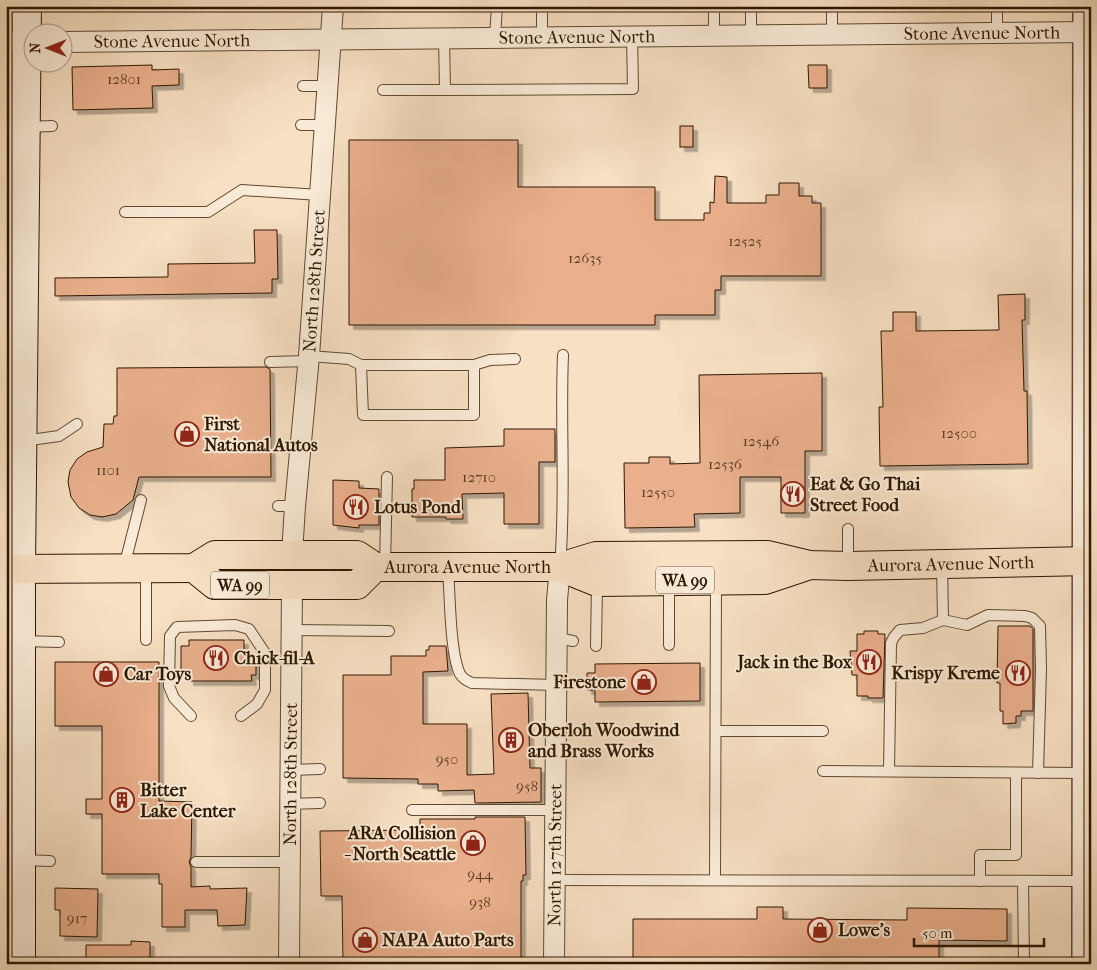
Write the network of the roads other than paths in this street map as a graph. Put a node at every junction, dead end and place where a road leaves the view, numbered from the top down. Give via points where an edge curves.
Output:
1 (27, 6) edge
2 (333, 6) edge
3 (497, 6) edge
4 (542, 6) edge
5 (714, 6) edge
6 (751, 6) edge
7 (832, 6) edge
8 (997, 6) edge
9 (1086, 6) edge
10 (25, 22) edge
11 (1088, 32) edge
12 (997, 33) junction
13 (832, 34) junction
14 (714, 35) junction
15 (751, 35) junction
16 (542, 36) junction
17 (632, 36) junction
18 (444, 37) junction
19 (495, 37) junction
20 (330, 38) junction
21 (72, 42) edge
22 (28, 72) edge
23 (303, 86) dead end
24 (327, 86) junction
25 (383, 90) dead end
26 (445, 90) junction
27 (301, 125) dead end
28 (324, 125) junction
29 (320, 195) junction
30 (125, 212) dead end
31 (15, 298) edge
32 (563, 355) dead end
33 (309, 358) junction
34 (515, 358) dead end
35 (270, 362) dead end
36 (361, 365) junction
37 (474, 365) junction
38 (77, 424) dead end
39 (22, 441) junction
40 (386, 477) dead end
41 (1088, 496) edge
42 (141, 500) dead end
43 (848, 529) dead end
44 (292, 555) junction
45 (1088, 561) edge
46 (942, 563) junction
47 (810, 565) junction
48 (848, 566) junction
49 (380, 567) junction
50 (448, 567) junction
51 (560, 567) junction
52 (134, 568) junction
53 (194, 568) junction
54 (14, 569) edge
55 (716, 580) junction
56 (669, 581) junction
57 (597, 582) junction
58 (292, 585) junction
59 (943, 620) junction
60 (292, 630) junction
61 (390, 631) dead end
62 (146, 640) dead end
63 (21, 641) junction
64 (59, 642) dead end
65 (669, 645) dead end
66 (596, 646) dead end
67 (557, 685) junction
68 (191, 716) dead end
69 (241, 716) dead end
70 (716, 731) junction
71 (823, 731) dead end
72 (320, 769) dead end
73 (290, 770) junction
74 (823, 771) dead end
75 (889, 771) junction
76 (1016, 773) junction
77 (1038, 773) junction
78 (1087, 788) edge
79 (320, 803) dead end
80 (290, 804) junction
81 (412, 810) dead end
82 (556, 810) junction
83 (20, 860) junction
84 (50, 861) dead end
85 (196, 862) dead end
86 (289, 862) junction
87 (555, 880) junction
88 (715, 880) junction
89 (980, 881) junction
90 (1023, 881) junction
91 (1086, 882) junction
92 (1088, 935) edge
93 (21, 964) edge
94 (289, 964) edge
95 (554, 964) edge
96 (1024, 964) edge
97 (1085, 964) edge

1 - 10 main road
2 - 20 street, North 128th Street
3 - 19 lane
4 - 16 lane
5 - 14 lane
6 - 15 lane
7 - 13 lane
8 - 12 lane
9 - 11 street
11 - 12 street, Stone Avenue North
11 - 41 street
12 - 13 street, Stone Avenue North
13 - 15 street, Stone Avenue North
14 - 15 street, Stone Avenue North
14 - 17 street, Stone Avenue North
16 - 17 street, Stone Avenue North
16 - 19 street, Stone Avenue North
17 - 26 lane via 632,89
18 - 19 street, Stone Avenue North
18 - 20 street, Stone Avenue North
18 - 26 lane
20 - 21 street, Stone Avenue North
20 - 24 street, North 128th Street
22 - 31 main road via 39,127
23 - 24 lane
24 - 28 street, North 128th Street
25 - 26 lane
27 - 28 lane
28 - 29 street, North 128th Street
29 - 30 lane via 242,190 208,212
29 - 33 street, North 128th Street
31 - 39 main road
32 - 51 lane
33 - 35 lane
33 - 36 lane via 349,359
33 - 44 street, North 128th Street via 287,506
34 - 37 lane
36 - 37 lane
36 - 37 lane via 363,415 474,415
38 - 39 lane via 59,436
39 - 54 main road
40 - 49 lane
41 - 45 street
42 - 52 lane
43 - 48 lane
44 - 49 highway, Aurora Avenue North / WA 99 via 357,555
44 - 53 highway, Aurora Avenue North / WA 99 via 215,555
45 - 46 highway, Aurora Avenue North / WA 99
45 - 78 street
46 - 48 highway, Aurora Avenue North / WA 99
46 - 59 lane
47 - 48 highway, Aurora Avenue North / WA 99
47 - 51 highway, Aurora Avenue North / WA 99 via 768,555 596,556
47 - 55 highway, Aurora Avenue North / WA 99 via 766,580
49 - 50 highway, Aurora Avenue North / WA 99
49 - 58 highway, Aurora Avenue North / WA 99 via 357,585
50 - 51 highway, Aurora Avenue North / WA 99
50 - 67 lane via 455,652 461,675 466,681
51 - 57 highway, Aurora Avenue North / WA 99
51 - 67 street, North 127th Street via 557,600 565,640
52 - 53 highway, WA 99
52 - 54 highway, WA 99
52 - 62 lane
53 - 58 highway, Aurora Avenue North / WA 99 via 215,585
54 - 63 main road
55 - 56 highway, Aurora Avenue North / WA 99
55 - 70 lane
56 - 57 highway, Aurora Avenue North / WA 99
56 - 65 lane
57 - 66 lane
58 - 60 street, North 128th Street
59 - 75 lane via 923,628 900,630 891,643
59 - 77 lane via 967,625 988,615 1025,616 1039,624
60 - 61 lane
60 - 73 street, North 128th Street
63 - 64 lane
63 - 83 main road via 17,719
67 - 82 street, North 127th Street
68 - 69 lane via 174,698 169,686 170,636 176,626 235,625 249,629 265,653 265,690 257,704
70 - 71 lane
70 - 88 lane
72 - 73 lane
73 - 80 street, North 128th Street
74 - 75 lane
75 - 76 lane
76 - 77 lane
76 - 89 lane via 1016,855 980,854
77 - 78 lane
78 - 91 street
79 - 80 lane
80 - 86 street, North 128th Street
81 - 82 lane
82 - 87 street, North 127th Street
83 - 84 lane
83 - 93 main road
85 - 86 lane
86 - 94 street, North 128th Street
87 - 88 lane
87 - 95 street, North 127th Street
88 - 89 lane
89 - 90 lane
90 - 91 lane
90 - 96 lane
91 - 92 street
92 - 97 street

